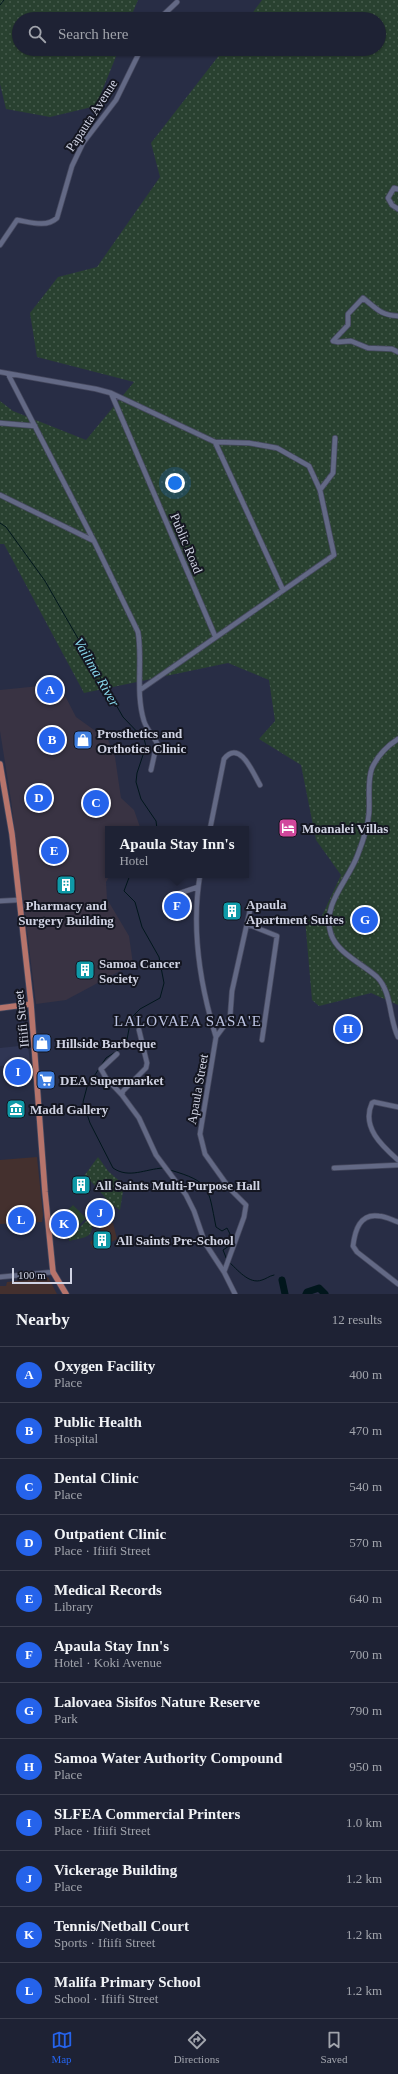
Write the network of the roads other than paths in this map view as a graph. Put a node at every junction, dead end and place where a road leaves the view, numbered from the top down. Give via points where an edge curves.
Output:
1 (177, 2) dead end
2 (166, 12) edge
3 (138, 56) edge
4 (398, 189) edge
5 (398, 209) edge
6 (0, 245) edge
7 (398, 316) edge
8 (398, 352) edge
9 (0, 372) edge
10 (8, 374) junction
11 (111, 393) junction
12 (0, 423) edge
13 (35, 426) junction
14 (335, 438) dead end
15 (215, 442) junction
16 (320, 490) junction
17 (0, 495) edge
18 (94, 541) junction
19 (284, 590) junction
20 (215, 636) junction
21 (140, 690) junction
22 (398, 739) edge
23 (0, 764) edge
24 (151, 770) dead end
25 (260, 785) dead end
26 (8, 808) junction
27 (0, 809) edge
28 (211, 826) edge
29 (200, 878) edge
30 (198, 887) junction
31 (176, 894) dead end
32 (18, 900) junction
33 (0, 902) edge
34 (250, 910) dead end
35 (247, 924) junction
36 (31, 1004) junction
37 (0, 1008) edge
38 (139, 1030) dead end
39 (216, 1036) junction
40 (398, 1037) edge
41 (262, 1040) dead end
42 (117, 1054) dead end
43 (122, 1095) junction
44 (398, 1107) edge
45 (398, 1160) edge
46 (398, 1165) edge
47 (334, 1168) dead end
48 (398, 1222) edge
49 (53, 1272) junction
50 (224, 1272) junction
51 (0, 1277) edge
52 (398, 1284) edge
53 (66, 1294) edge
54 (235, 1294) edge

1 - 2 street
3 - 6 street, Papauta Avenue via 116,100 83,143 72,166 57,218 51,223 43,224 17,220
4 - 5 street via 394,188 388,198
7 - 8 street via 374,309 363,298 348,314 348,325 333,341 351,341 368,348 392,349
9 - 10 street
10 - 11 street via 96,388
10 - 13 street
11 - 15 street
11 - 20 street, Public Road
12 - 13 street
13 - 18 street
14 - 16 street via 333,473
15 - 16 street via 249,443 277,448 308,466
15 - 19 street
16 - 19 street via 334,555
17 - 18 street
18 - 21 street via 138,632
19 - 20 street
20 - 21 street
21 - 24 street via 144,722 156,742
22 - 40 street via 384,750 372,768 369,815 354,862 334,900 329,926 334,940 381,982
23 - 26 main road, Ifiifi Street
25 - 28 street via 243,756 236,752 228,754 224,759
26 - 27 main road
26 - 32 main road, Ifiifi Street
29 - 30 street
30 - 31 street
30 - 39 street via 199,970
32 - 33 street
32 - 36 main road, Ifiifi Street
34 - 35 street, Apaula Street
35 - 39 street, Apaula Street via 232,991 230,1018
35 - 41 street via 277,936
36 - 37 main road
36 - 49 main road, Ifiifi Street
38 - 43 street via 146,1068
39 - 50 street, Apaula Street via 200,1140 205,1154 219,1176 246,1205
42 - 43 street via 100,1069
43 - 50 street via 139,1118 156,1155 186,1196 205,1242
44 - 45 street via 374,1102 368,1113 370,1127 377,1139
46 - 47 street
48 - 52 street via 379,1216 369,1216 361,1220 353,1246 357,1252
49 - 51 street
49 - 53 main road, Ifiifi Street
50 - 54 street

